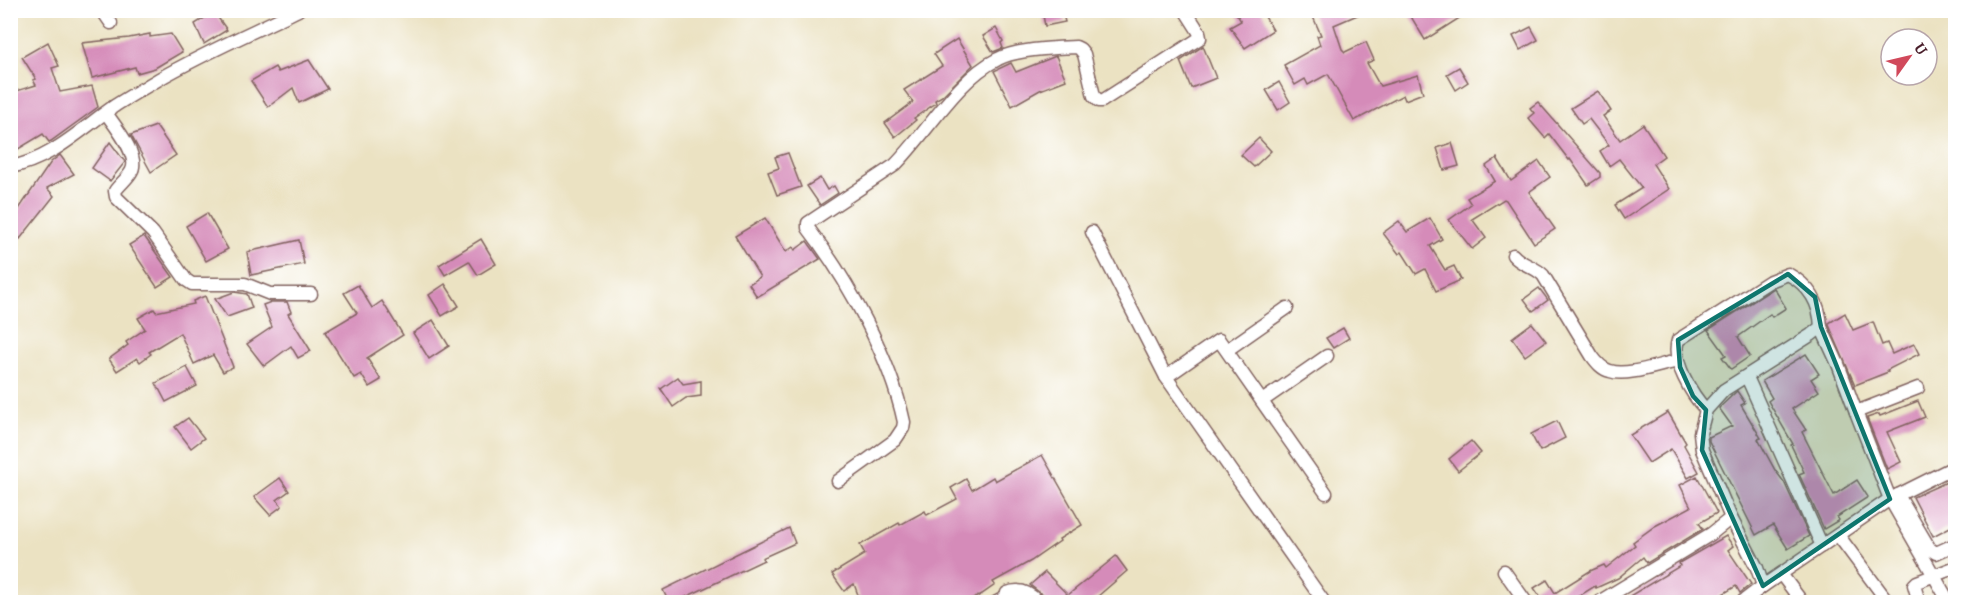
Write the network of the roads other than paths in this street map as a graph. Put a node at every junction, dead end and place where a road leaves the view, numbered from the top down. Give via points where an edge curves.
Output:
1 (102, 10) edge
2 (298, 10) edge
3 (1185, 10) edge
4 (111, 23) dead end
5 (106, 113) junction
6 (10, 167) edge
7 (1092, 231) dead end
8 (1513, 255) dead end
9 (311, 294) dead end
10 (1287, 308) dead end
11 (1821, 327) junction
12 (1227, 351) junction
13 (1327, 356) dead end
14 (1678, 361) junction
15 (1747, 376) junction
16 (1166, 377) junction
17 (1918, 388) dead end
18 (1262, 401) junction
19 (1706, 410) junction
20 (1856, 412) junction
21 (1956, 466) edge
22 (838, 481) dead end
23 (1326, 493) dead end
24 (1894, 497) junction
25 (1731, 518) junction
26 (1838, 535) junction
27 (1956, 544) edge
28 (1822, 546) junction
29 (1956, 567) edge
30 (1504, 571) dead end
31 (1781, 574) junction
32 (1938, 574) junction
33 (1763, 586) junction
34 (1007, 592) joint
35 (1956, 600) edge
36 (991, 603) edge
37 (1038, 603) edge
38 (1324, 603) edge
39 (1526, 603) edge
40 (1599, 603) edge
41 (1742, 603) edge
42 (1803, 603) edge
43 (1888, 603) edge
44 (1919, 603) edge
45 (1949, 603) edge

1 - 4 street
2 - 5 street via 210,52
3 - 22 street via 1200,38 1102,101 1096,99 1084,54 1076,47 1014,54 996,60 956,93 895,165 808,223 860,310 890,375 904,422 895,440
5 - 6 street via 36,160
5 - 9 street via 133,161 131,173 115,194 164,247 186,280 196,284 245,284 270,294
7 - 16 street
8 - 14 street via 1543,275 1592,356 1608,371 1628,372
10 - 12 street
11 - 14 street via 1815,297 1801,280 1788,274 1770,281 1678,340
11 - 15 street
11 - 20 street
12 - 16 street via 1219,340
12 - 18 street
13 - 18 street
14 - 19 street via 1693,396
15 - 19 street via 1724,390
15 - 28 street
16 - 38 street
17 - 20 street
18 - 23 street
19 - 25 street via 1700,433 1702,450
20 - 24 street
21 - 24 street
24 - 26 street
24 - 27 street via 1930,549 1936,553
24 - 32 street
25 - 33 street
25 - 40 street
26 - 28 street
26 - 43 street
28 - 31 street
29 - 32 street
30 - 39 street
31 - 33 street
31 - 42 street
32 - 35 street
32 - 44 street via 1914,585
32 - 45 street
33 - 41 street
34 - 36 lane
34 - 37 street via 1024,591

